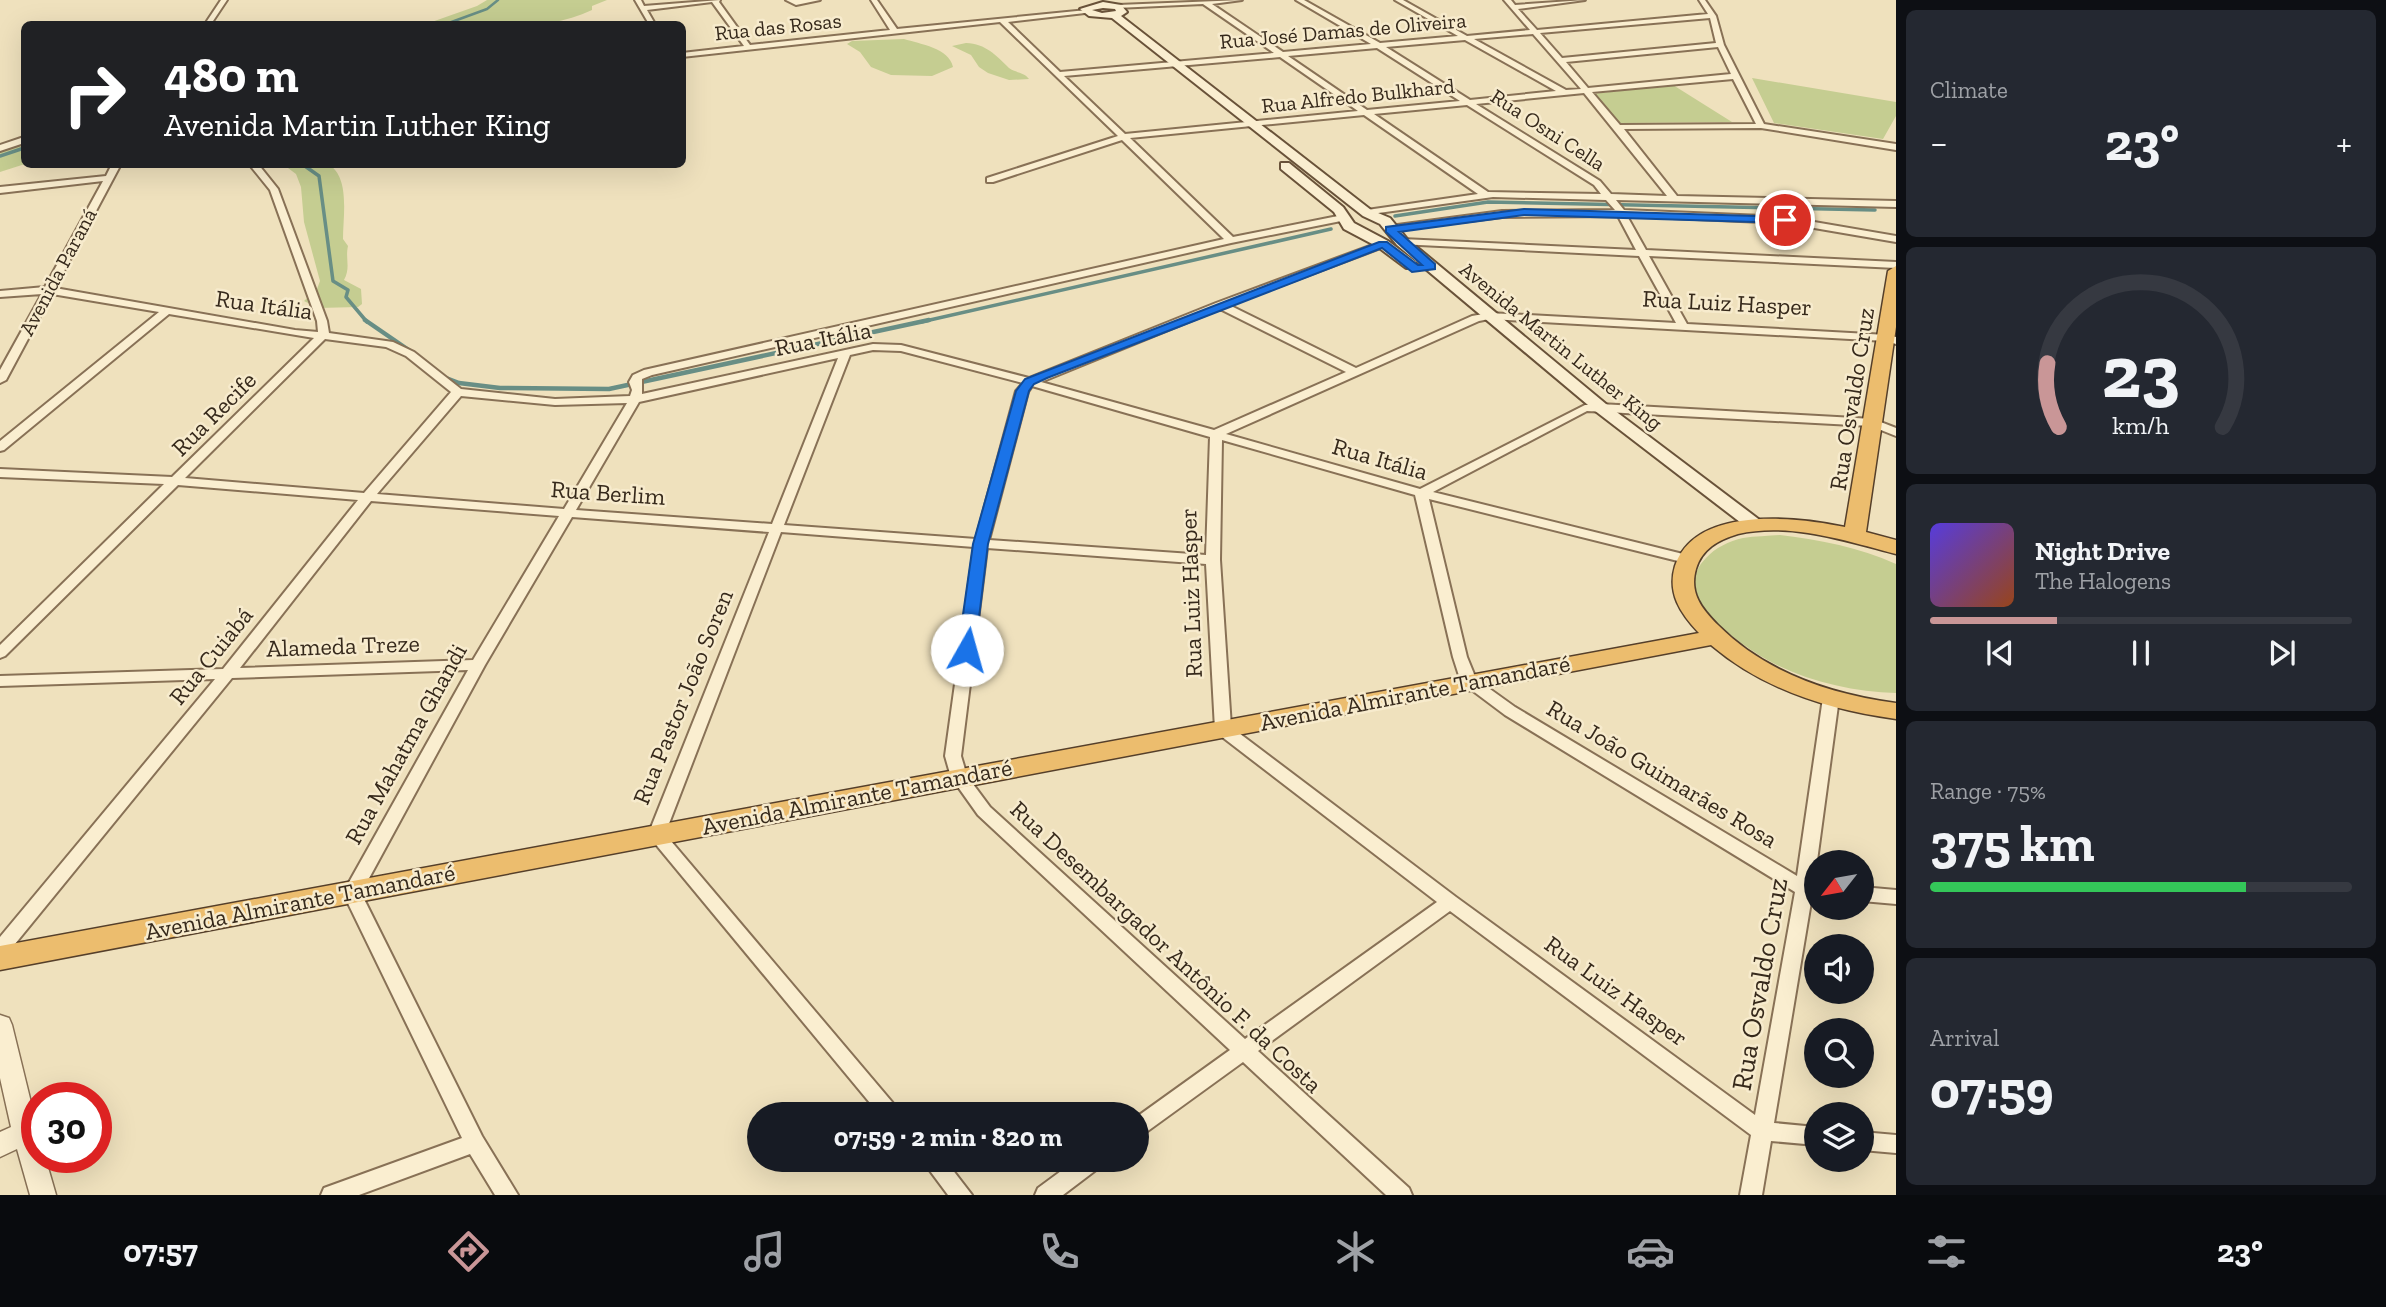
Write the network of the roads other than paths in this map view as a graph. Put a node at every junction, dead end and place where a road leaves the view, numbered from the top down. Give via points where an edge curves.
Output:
1 (224, 0) edge
2 (637, 0) edge
3 (715, 0) edge
4 (789, 0) edge
5 (817, 0) edge
6 (874, 0) edge
7 (1239, 0) edge
8 (1299, 0) edge
9 (1398, 0) edge
10 (1507, 0) edge
11 (1582, 0) edge
12 (1702, 0) edge
13 (1204, 1) edge
14 (1515, 6) junction
15 (642, 8) junction
16 (1102, 8) edge
17 (1713, 16) junction
18 (1002, 20) junction
19 (210, 21) edge
20 (650, 21) edge
21 (1534, 31) junction
22 (895, 32) junction
23 (1468, 37) junction
24 (1377, 45) junction
25 (1720, 45) junction
26 (748, 47) junction
27 (1280, 54) junction
28 (686, 55) edge
29 (1558, 61) junction
30 (1168, 65) junction
31 (1060, 74) junction
32 (1736, 76) junction
33 (1585, 91) junction
34 (1565, 93) junction
35 (1469, 103) junction
36 (1364, 112) junction
37 (1253, 125) junction
38 (1238, 126) junction
39 (1762, 126) junction
40 (1618, 127) junction
41 (1125, 136) junction
42 (21, 141) edge
43 (1896, 147) edge
44 (0, 148) edge
45 (115, 168) edge
46 (256, 168) edge
47 (1310, 169) junction
48 (1292, 171) junction
49 (109, 178) junction
50 (990, 180) dead end
51 (0, 190) edge
52 (1485, 194) junction
53 (1673, 197) junction
54 (1615, 204) junction
55 (1896, 204) edge
56 (1367, 212) junction
57 (1343, 218) junction
58 (1390, 229) junction
59 (1363, 232) junction
60 (1896, 239) edge
61 (1231, 240) junction
62 (1402, 242) junction
63 (1383, 244) junction
64 (1643, 253) junction
65 (1431, 267) junction
66 (1416, 269) junction
67 (1896, 272) edge
68 (48, 290) junction
69 (0, 294) edge
70 (1220, 305) junction
71 (167, 311) junction
72 (1483, 317) junction
73 (1683, 327) junction
74 (324, 334) junction
75 (1892, 339) edge
76 (845, 354) junction
77 (1354, 371) junction
78 (0, 380) edge
79 (1030, 382) junction
80 (636, 391) junction
81 (458, 392) junction
82 (1601, 407) junction
83 (1585, 408) junction
84 (1873, 423) junction
85 (1896, 432) edge
86 (1216, 434) junction
87 (0, 447) edge
88 (0, 473) edge
89 (176, 481) junction
90 (1421, 493) junction
91 (367, 497) junction
92 (569, 513) junction
93 (1746, 527) junction
94 (779, 528) junction
95 (1855, 534) junction
96 (981, 544) junction
97 (1896, 547) edge
98 (1686, 559) junction
99 (1213, 560) junction
100 (1715, 637) junction
101 (0, 653) edge
102 (478, 665) junction
103 (228, 673) junction
104 (0, 681) edge
105 (1469, 682) junction
106 (1831, 698) junction
107 (1896, 711) edge
108 (1223, 729) junction
109 (959, 777) junction
110 (656, 835) junction
111 (1814, 850) edge
112 (1804, 886) edge
113 (352, 893) junction
114 (1874, 895) edge
115 (1896, 897) edge
116 (1450, 902) junction
117 (1804, 920) edge
118 (0, 950) edge
119 (0, 958) edge
120 (0, 1026) edge
121 (1244, 1049) junction
122 (882, 1102) edge
123 (21, 1115) edge
124 (1149, 1119) edge
125 (1761, 1131) junction
126 (21, 1134) edge
127 (1804, 1135) edge
128 (1874, 1142) edge
129 (475, 1143) junction
130 (1896, 1144) edge
131 (0, 1145) edge
132 (942, 1172) edge
133 (1077, 1172) edge
134 (37, 1173) edge
135 (43, 1195) edge
136 (332, 1195) edge
137 (507, 1195) edge
138 (961, 1195) edge
139 (1046, 1195) edge
140 (1401, 1195) edge
141 (1751, 1195) edge

1 - 19 street
2 - 15 street
3 - 15 street
3 - 26 street
4 - 5 street
6 - 22 street
7 - 13 street, Rua das Rosas
8 - 24 street, Rua Osni Cella
9 - 23 street
10 - 14 street
11 - 14 street
12 - 17 street
13 - 16 street, Rua das Rosas
13 - 27 street
14 - 21 street
15 - 20 street
16 - 18 street, Rua das Rosas
16 - 30 main road, Avenida Martin Luther King
17 - 21 street, Rua José Damas de Oliveira
17 - 25 street
18 - 22 street, Rua das Rosas
18 - 31 street
21 - 23 street, Rua José Damas de Oliveira
21 - 29 street
22 - 26 street, Rua das Rosas
23 - 24 street, Rua José Damas de Oliveira
23 - 34 street
24 - 27 street, Rua José Damas de Oliveira
24 - 35 street, Rua Osni Cella
25 - 29 street
25 - 32 street
26 - 28 street, Rua das Rosas
27 - 30 street, Rua José Damas de Oliveira
27 - 36 street
29 - 33 street
30 - 31 street, Rua José Damas de Oliveira
30 - 37 main road, Avenida Martin Luther King
30 - 38 main road, Avenida Martin Luther King
31 - 41 street
32 - 33 street, Rua Alfredo Bulkhard
32 - 39 street
33 - 34 street, Rua Alfredo Bulkhard
33 - 40 street
34 - 35 street, Rua Alfredo Bulkhard
35 - 36 street, Rua Alfredo Bulkhard
35 - 54 street, Rua Osni Cella via 1597,183
36 - 37 street, Rua Alfredo Bulkhard
36 - 52 street
37 - 38 street, Rua Alfredo Bulkhard
37 - 47 main road, Avenida Martin Luther King
38 - 41 street, Rua Alfredo Bulkhard
38 - 48 main road, Avenida Martin Luther King
39 - 40 street
39 - 43 street
40 - 53 street
41 - 50 street, Rua Alfredo Bulkhard
41 - 61 street
42 - 44 street
45 - 49 street, Avenida Paraná
46 - 74 street via 274,189
47 - 48 main road
47 - 56 main road, Avenida Martin Luther King
48 - 57 main road, Avenida Martin Luther King
49 - 51 street
49 - 68 street, Avenida Paraná
52 - 54 street
52 - 56 street
53 - 54 street
53 - 55 street
54 - 58 street
54 - 60 street via 1785,220
54 - 64 street, Rua Osni Cella
56 - 57 main road
56 - 58 main road, Avenida Martin Luther King
57 - 59 main road, Avenida Martin Luther King
57 - 61 street
58 - 59 main road
58 - 62 main road, Avenida Martin Luther King
59 - 63 main road, Avenida Martin Luther King
61 - 80 street via 648,372 637,377
62 - 64 street
62 - 65 main road, Avenida Martin Luther King
63 - 66 main road, Avenida Martin Luther King
63 - 70 street
64 - 67 street
64 - 73 street, Rua Osni Cella
65 - 66 main road
65 - 72 main road, Avenida Martin Luther King
66 - 72 main road, Avenida Martin Luther King
67 - 75 highway, Rua Osvaldo Cruz
68 - 69 street, Rua Itália
68 - 71 street, Rua Itália
68 - 78 street, Avenida Paraná
70 - 77 street
70 - 79 street
71 - 74 street, Rua Itália
71 - 87 street
72 - 73 street, Rua Luiz Hasper
72 - 77 street, Rua Luiz Hasper
72 - 82 main road, Avenida Martin Luther King
72 - 83 main road, Avenida Martin Luther King
73 - 75 street, Rua Luiz Hasper
74 - 81 street, Rua Itália via 389,344 410,354
74 - 89 street, Rua Recife
75 - 84 highway, Rua Osvaldo Cruz
76 - 79 street, Rua Itália via 873,347 901,348
76 - 80 street, Rua Itália
76 - 94 street, Rua Pastor João Soren
77 - 86 street, Rua Luiz Hasper
79 - 86 street, Rua Itália
79 - 96 street via 1023,391
80 - 81 street, Rua Itália via 580,403
80 - 92 street, Rua Mahatma Ghandi
81 - 91 street, Rua Cuiabá
82 - 83 street
82 - 84 street
82 - 93 main road, Avenida Martin Luther King
83 - 90 street
83 - 93 main road, Avenida Martin Luther King
84 - 85 street
84 - 95 highway, Rua Osvaldo Cruz
86 - 90 street, Rua Itália
86 - 99 street, Rua Luiz Hasper
88 - 89 street, Rua Berlim
89 - 91 street, Rua Berlim
89 - 101 street, Rua Recife
90 - 98 street, Rua Itália
90 - 105 street
91 - 92 street, Rua Berlim
91 - 103 street, Rua Cuiabá
92 - 94 street, Rua Berlim
92 - 102 street, Rua Mahatma Ghandi
93 - 95 highway via 1797,525
93 - 98 highway via 1715,535 1697,545
94 - 96 street, Rua Berlim
94 - 110 street, Rua Pastor João Soren
95 - 97 highway
96 - 99 street, Rua Berlim
96 - 109 street via 953,756
98 - 100 highway via 1681,582 1691,609
99 - 108 street, Rua Luiz Hasper
100 - 105 highway, Avenida Almirante Tamandaré
100 - 106 highway via 1776,676
102 - 103 street, Alameda Treze
102 - 113 street, Rua Mahatma Ghandi
103 - 104 street, Alameda Treze
103 - 118 street, Rua Cuiabá
105 - 108 highway, Avenida Almirante Tamandaré
105 - 112 street, Rua João Guimarães Rosa
106 - 107 highway
106 - 111 street, Rua Osvaldo Cruz
108 - 109 highway, Avenida Almirante Tamandaré
108 - 116 street, Rua Luiz Hasper
109 - 110 highway, Avenida Almirante Tamandaré
109 - 121 street, Rua Desembargador Antônio F. da Costa via 985,811
110 - 113 highway, Avenida Almirante Tamandaré
110 - 122 street, Rua Pastor João Soren
113 - 119 highway, Avenida Almirante Tamandaré
113 - 129 street
114 - 115 street
116 - 121 street
116 - 125 street, Rua Luiz Hasper
117 - 125 street, Rua Osvaldo Cruz
120 - 123 street
121 - 124 street
121 - 140 street, Rua Desembargador Antônio F. da Costa
125 - 127 street
125 - 141 street, Rua Osvaldo Cruz
126 - 131 street
128 - 130 street
129 - 136 street
129 - 137 street
132 - 138 street
133 - 139 street
134 - 135 street

